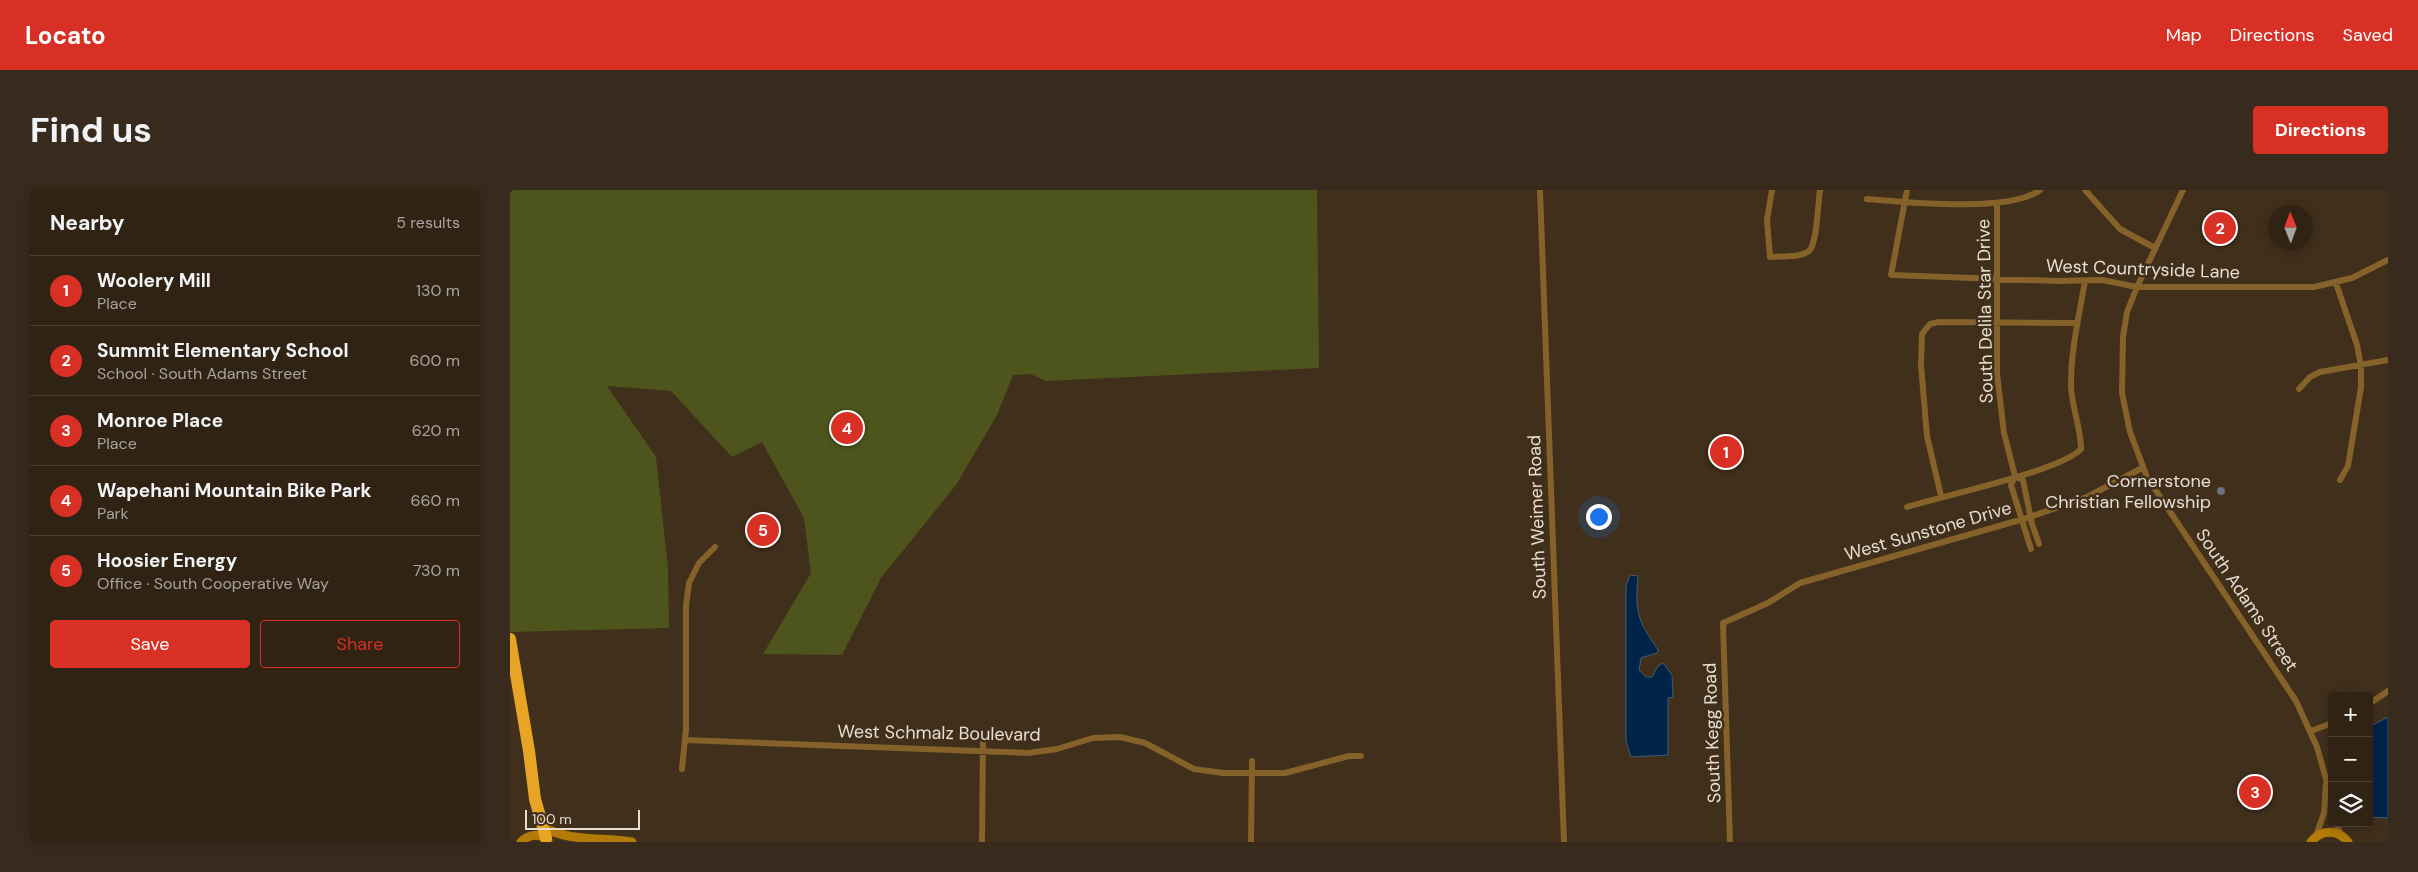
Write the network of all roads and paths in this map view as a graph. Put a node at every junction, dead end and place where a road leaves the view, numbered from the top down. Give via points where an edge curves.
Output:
1 (1540, 190) edge
2 (1772, 190) edge
3 (1820, 190) edge
4 (1907, 190) edge
5 (2040, 190) edge
6 (2085, 190) edge
7 (2183, 190) edge
8 (1867, 200) dead end
9 (1904, 202) junction
10 (1997, 204) junction
11 (2155, 248) junction
12 (2388, 260) edge
13 (1999, 280) junction
14 (2085, 281) junction
15 (2336, 283) junction
16 (2136, 287) junction
17 (1998, 323) junction
18 (2077, 323) junction
19 (2388, 360) edge
20 (2361, 366) junction
21 (2299, 389) dead end
22 (2142, 468) junction
23 (2015, 476) junction
24 (2340, 480) dead end
25 (1941, 496) junction
26 (1907, 507) dead end
27 (2031, 516) junction
28 (2021, 519) junction
29 (2039, 544) dead end
30 (715, 546) dead end
31 (2031, 549) dead end
32 (1723, 623) joint
33 (510, 639) edge
34 (2388, 691) edge
35 (2373, 701) edge
36 (2328, 725) edge
37 (2311, 731) junction
38 (685, 740) junction
39 (983, 740) dead end
40 (983, 750) junction
41 (1361, 756) dead end
42 (1252, 761) dead end
43 (682, 769) dead end
44 (1252, 774) junction
45 (2326, 776) junction
46 (2328, 784) edge
47 (2338, 827) edge
48 (546, 836) edge
49 (2314, 839) edge
50 (2345, 839) edge
51 (520, 841) edge
52 (632, 842) edge
53 (982, 842) edge
54 (1251, 842) edge
55 (1564, 842) edge
56 (1730, 842) edge

1 - 55 street, South Weimer Road
2 - 3 street via 1767,220 1770,256 1803,253 1812,247
4 - 9 street
5 - 10 street
6 - 11 street via 2120,230
7 - 11 street, South Adams Street
8 - 9 street
9 - 10 street
9 - 13 street, West Countryside Lane via 1891,275
10 - 13 street, South Delila Star Drive
11 - 16 street, South Adams Street
12 - 15 street, West Countryside Lane
13 - 14 street, West Countryside Lane
13 - 17 street, South Delila Star Drive
14 - 16 street, West Countryside Lane via 2102,280
14 - 18 street
15 - 16 street, West Countryside Lane via 2297,287
15 - 20 street
16 - 22 street, South Adams Street via 2123,337 2122,393
17 - 18 street
17 - 23 street, South Delila Star Drive via 1998,374 2004,433
17 - 25 street via 1939,322 1930,324 1921,338 1927,436
18 - 23 street via 2073,336 2071,387 2081,449 2074,457
19 - 20 street
20 - 21 street via 2316,373
20 - 24 street via 2361,387 2348,466
22 - 27 street, West Sunstone Drive via 2087,497
22 - 37 street, South Adams Street via 2296,701
23 - 25 street
23 - 27 street, South Delila Star Drive via 2023,480
23 - 28 street, South Delila Star Drive via 2011,485
25 - 26 street
27 - 28 street, West Sunstone Drive
27 - 29 street, South Delila Star Drive
28 - 31 street, South Delila Star Drive
28 - 32 street, West Sunstone Drive via 1800,583
30 - 38 street via 699,563 689,583
32 - 56 street, South Kegg Road
33 - 48 highway via 535,800
34 - 35 street
36 - 37 street
37 - 45 street, South Adams Street
38 - 40 street, West Schmalz Boulevard
38 - 43 street
39 - 40 street
40 - 44 street, West Schmalz Boulevard via 1038,753 1093,738 1120,737 1145,743 1194,769
40 - 53 street
41 - 44 street, West Schmalz Boulevard via 1349,756 1285,773
42 - 44 street
44 - 54 street
45 - 46 street, South Adams Street
45 - 49 street, South Adams Street via 2324,813
47 - 50 street
48 - 51 main road via 533,835
48 - 52 main road via 555,834 571,839
49 - 50 main road via 2329,832

